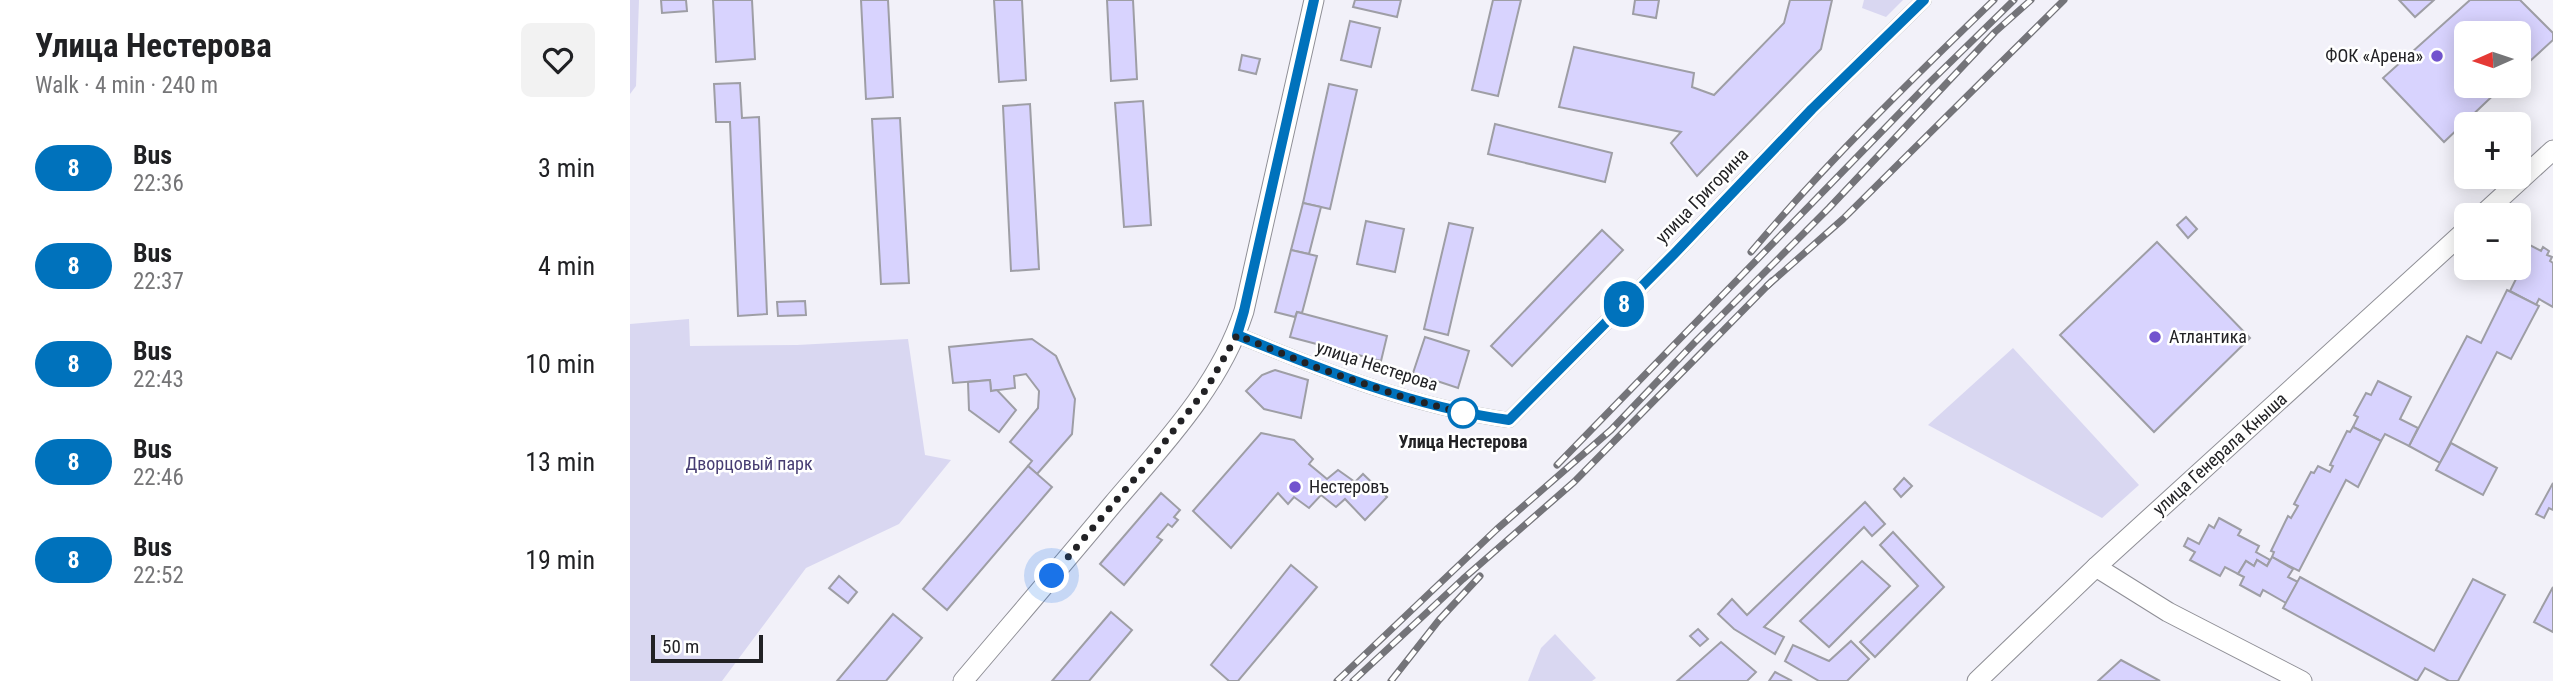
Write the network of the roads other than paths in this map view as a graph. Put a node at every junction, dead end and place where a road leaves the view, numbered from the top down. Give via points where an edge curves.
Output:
1 (1314, 0) edge
2 (1924, 0) edge
3 (2553, 150) edge
4 (2495, 203) edge
5 (2454, 241) edge
6 (1237, 335) junction
7 (1509, 420) joint
8 (2096, 567) junction
9 (963, 681) edge
10 (1977, 681) edge
11 (2302, 681) edge

1 - 6 street
2 - 7 street, улица Григорина
3 - 4 street
5 - 8 street, улица Генерала Кныша
6 - 7 street, улица Нестерова via 1406,398
6 - 9 street via 1207,388 1173,431
8 - 10 street, улица Генерала Кныша
8 - 11 street via 2168,612

